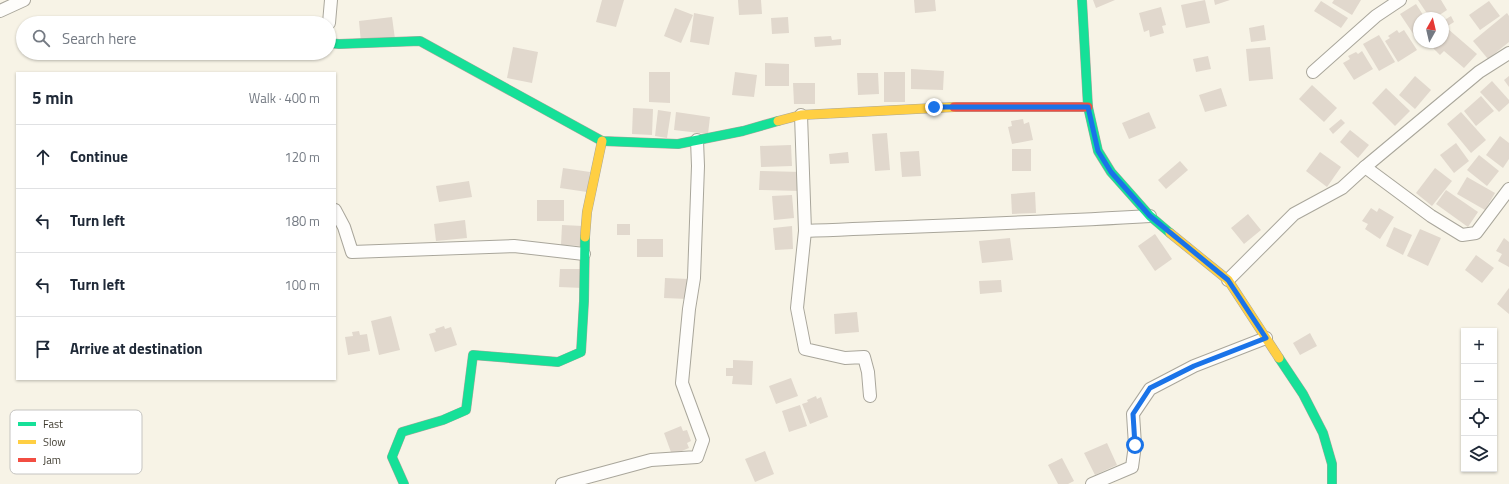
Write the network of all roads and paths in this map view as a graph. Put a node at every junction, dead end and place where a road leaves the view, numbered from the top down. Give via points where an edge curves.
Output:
1 (24, 0) edge
2 (331, 0) edge
3 (1082, 0) edge
4 (1400, 0) edge
5 (0, 11) edge
6 (330, 16) edge
7 (336, 44) edge
8 (1509, 53) edge
9 (1313, 72) dead end
10 (1088, 107) junction
11 (800, 115) junction
12 (697, 140) junction
13 (602, 141) junction
14 (1365, 167) junction
15 (1509, 188) edge
16 (336, 212) edge
17 (1150, 216) junction
18 (806, 231) junction
19 (584, 254) junction
20 (1228, 280) junction
21 (1266, 338) junction
22 (870, 396) dead end
23 (404, 484) edge
24 (562, 484) edge
25 (1092, 484) edge
26 (1332, 484) edge

1 - 5 street
2 - 6 street
3 - 10 street
4 - 9 street via 1376,16
7 - 13 street via 420,41
8 - 14 street via 1479,72
10 - 11 street via 934,107
10 - 17 street via 1098,151 1111,172
11 - 12 street via 742,132
11 - 18 street
12 - 13 street via 678,144
12 - 24 street via 694,278 688,309 682,384 703,440 697,456 651,460
13 - 19 street via 587,212
14 - 15 street via 1431,216 1462,235 1476,233
14 - 20 street via 1342,188 1294,214
16 - 19 street via 352,252 514,246
17 - 18 street
17 - 20 street
18 - 22 street via 797,308 805,349 845,358 864,357
19 - 23 street via 581,352 558,362 473,355 466,410 402,432 392,457
20 - 21 street
21 - 25 street via 1194,366 1150,388 1133,414 1135,445 1132,467
21 - 26 street via 1303,394 1323,433 1332,464

